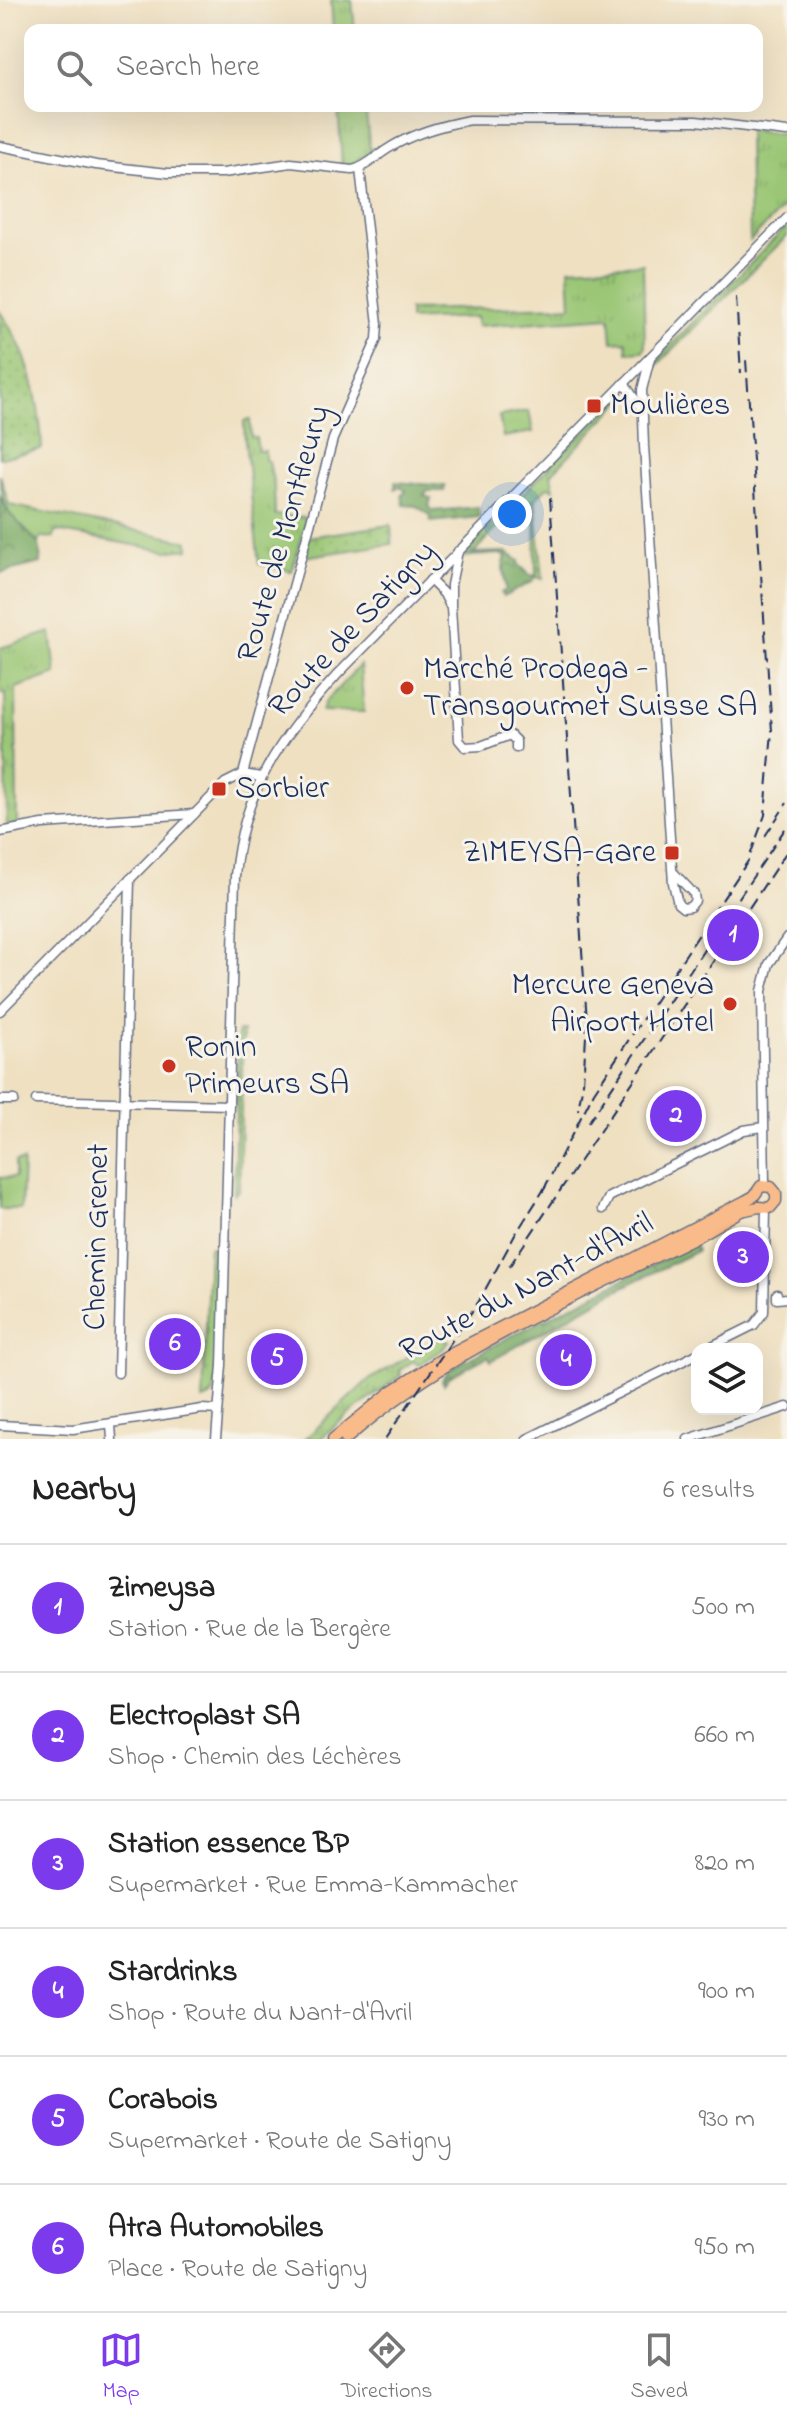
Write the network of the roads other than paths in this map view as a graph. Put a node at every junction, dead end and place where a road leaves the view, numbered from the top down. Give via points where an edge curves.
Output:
1 (787, 132) edge
2 (0, 146) edge
3 (360, 169) junction
4 (787, 218) edge
5 (651, 355) junction
6 (626, 381) junction
7 (642, 390) junction
8 (643, 412) junction
9 (459, 550) junction
10 (433, 577) junction
11 (451, 585) junction
12 (451, 607) junction
13 (516, 748) dead end
14 (243, 774) junction
15 (261, 777) junction
16 (194, 814) junction
17 (0, 832) edge
18 (674, 873) dead end
19 (130, 879) junction
20 (787, 938) edge
21 (0, 1011) edge
22 (0, 1100) edge
23 (14, 1100) dead end
24 (36, 1100) dead end
25 (125, 1103) junction
26 (229, 1105) junction
27 (763, 1127) junction
28 (786, 1184) edge
29 (768, 1186) junction
30 (782, 1194) edge
31 (760, 1204) junction
32 (603, 1209) dead end
33 (777, 1294) dead end
34 (787, 1298) edge
35 (718, 1343) edge
36 (691, 1357) edge
37 (118, 1373) dead end
38 (787, 1407) edge
39 (218, 1410) junction
40 (0, 1425) edge
41 (111, 1425) junction
42 (112, 1439) edge
43 (216, 1439) edge
44 (333, 1439) edge
45 (346, 1439) edge
46 (527, 1439) edge
47 (688, 1439) edge

1 - 3 street via 696,121 470,120 405,139
2 - 3 street via 168,173 211,174 297,163
3 - 14 street, Route de Montfleury via 377,339 328,453
4 - 5 street, Route de Satigny
5 - 6 street, Route de Satigny
5 - 7 street
6 - 7 street
6 - 8 street
6 - 9 street, Route de Satigny
7 - 8 street
8 - 18 street
9 - 10 street, Route de Satigny
9 - 11 street
10 - 11 street
10 - 12 street
10 - 15 street, Route de Satigny via 322,692
11 - 12 street
12 - 13 street via 459,740 473,747 510,735
14 - 15 street
14 - 16 street via 228,780
15 - 26 street, Route de Satigny via 243,824 236,865
16 - 17 street
16 - 19 street
19 - 21 street
19 - 25 street
20 - 27 street via 769,964 762,991
22 - 23 street
24 - 25 street, Chemin Grenet
25 - 26 street, Chemin Grenet
25 - 37 street, Chemin Grenet
26 - 39 street, Route de Satigny
27 - 29 street
27 - 32 street via 744,1130 609,1197
28 - 29 main road
29 - 30 main road
29 - 31 main road via 756,1190
30 - 31 main road via 774,1205
31 - 35 street via 764,1312 754,1325
31 - 44 main road, Route du Nant-d'Avril via 451,1353 392,1391
31 - 45 main road, Route du Nant-d'Avril via 468,1352
33 - 34 street via 777,1299
36 - 46 street
38 - 47 street
39 - 41 street
39 - 43 street, Route de Satigny
40 - 41 street
41 - 42 street

